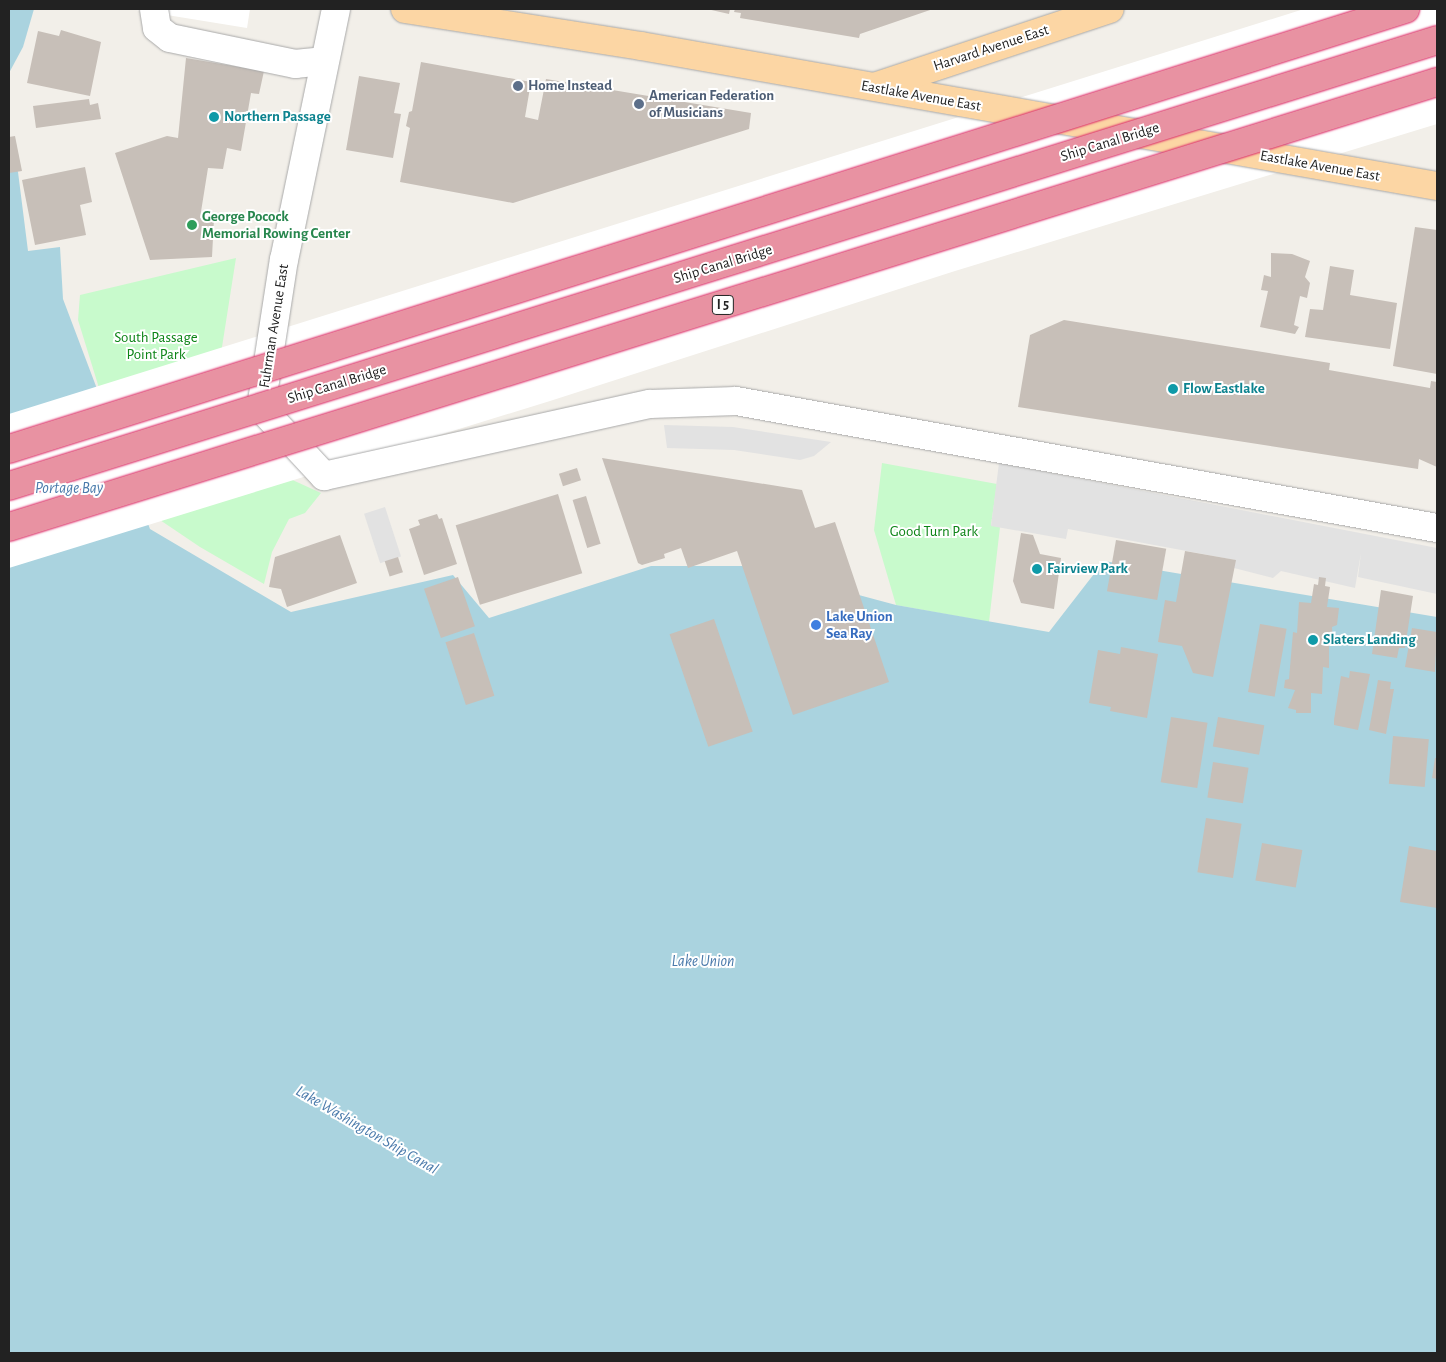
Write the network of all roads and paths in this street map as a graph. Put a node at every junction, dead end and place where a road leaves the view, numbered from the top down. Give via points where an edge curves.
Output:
1 (154, 9) edge
2 (336, 9) edge
3 (405, 9) edge
4 (1110, 9) edge
5 (1405, 9) edge
6 (1437, 40) edge
7 (323, 61) junction
8 (1437, 82) edge
9 (873, 88) junction
10 (1437, 186) edge
11 (9, 449) edge
12 (9, 486) edge
13 (9, 527) edge
14 (1437, 528) edge

1 - 7 street via 157,28 170,38 295,64
2 - 7 street, Fuhrman Avenue East
3 - 9 main road, Eastlake Avenue East
4 - 9 main road, Harvard Avenue East
5 - 11 highway, bridge
6 - 12 highway, Ship Canal Bridge, bridge
7 - 14 street, Fuhrman Avenue East via 284,259 261,408 324,476 650,404 736,401
8 - 13 highway, I 5, bridge
9 - 10 main road, Eastlake Avenue East

